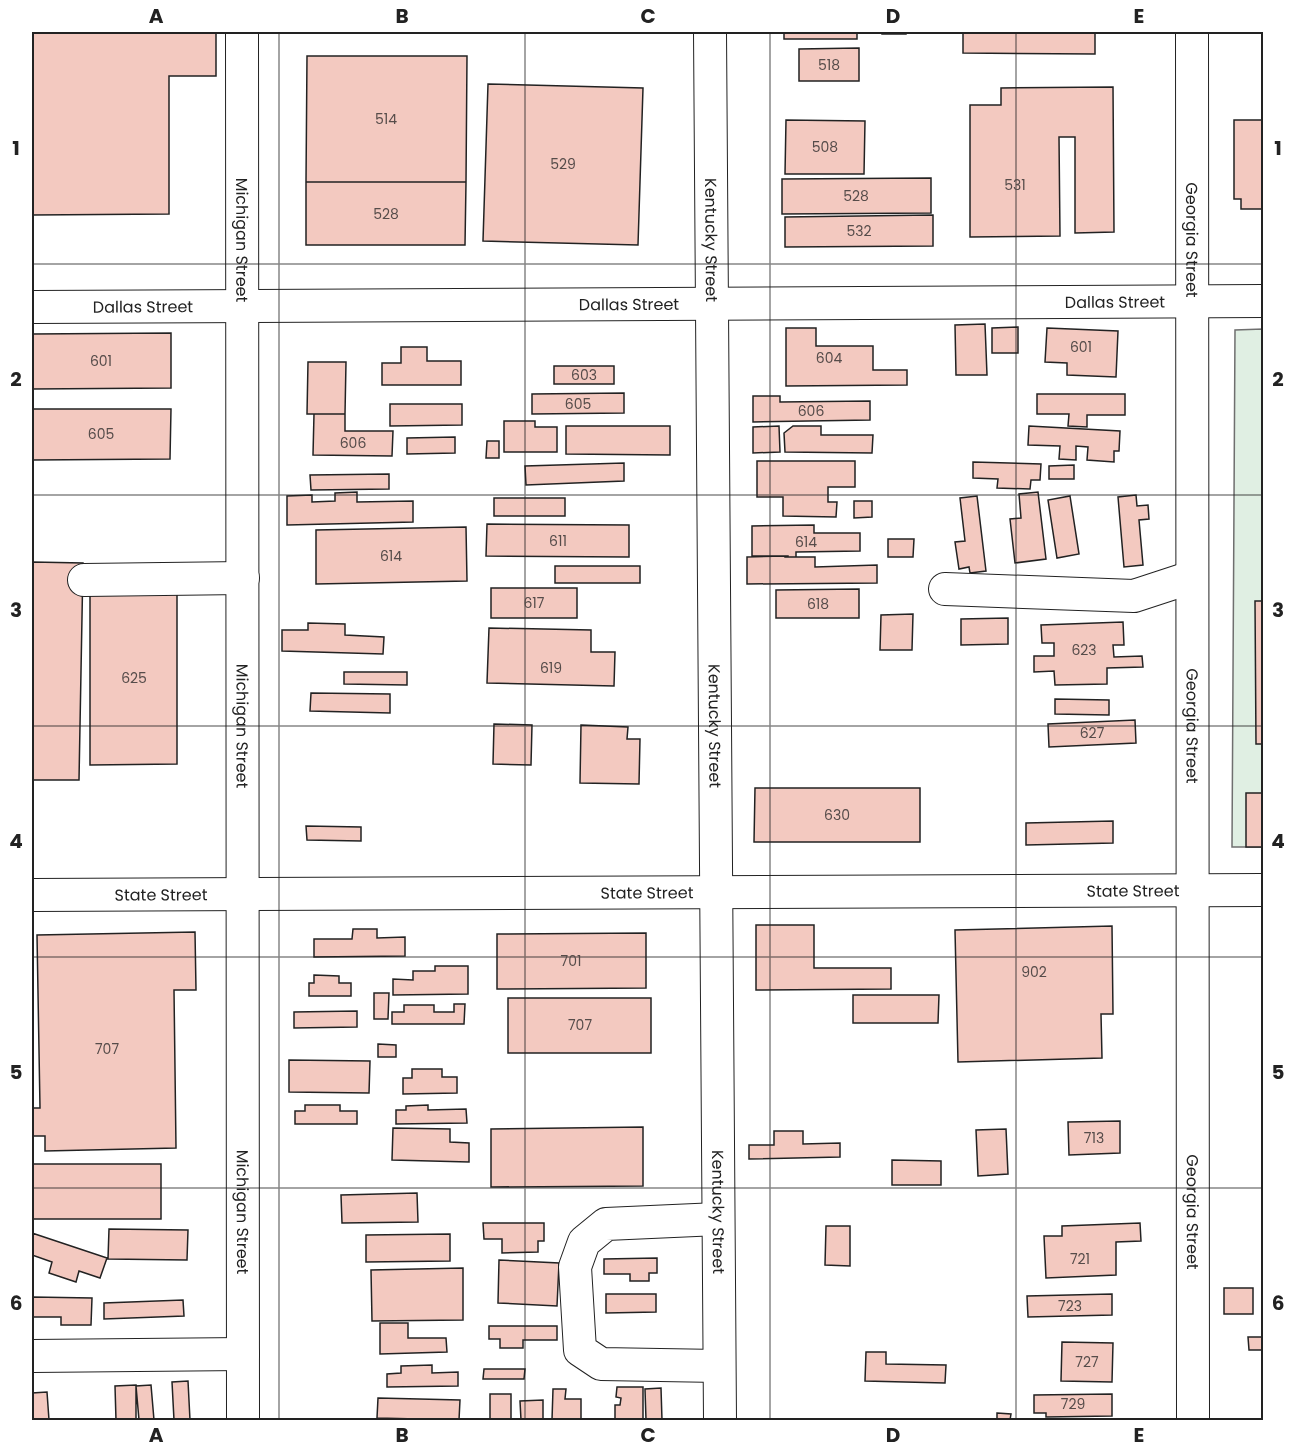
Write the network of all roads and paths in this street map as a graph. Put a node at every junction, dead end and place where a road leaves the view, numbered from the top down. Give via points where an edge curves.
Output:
1 (242, 32) edge
2 (710, 32) edge
3 (1192, 32) edge
4 (1192, 301) junction
5 (1263, 301) edge
6 (712, 304) junction
7 (243, 306) junction
8 (32, 307) edge
9 (1192, 577) junction
10 (243, 578) junction
11 (84, 580) dead end
12 (945, 589) dead end
13 (1192, 890) junction
14 (1263, 890) edge
15 (716, 892) junction
16 (243, 894) junction
17 (32, 895) edge
18 (718, 1219) junction
19 (243, 1354) junction
20 (32, 1356) edge
21 (719, 1366) junction
22 (243, 1420) edge
23 (720, 1420) edge
24 (1193, 1420) edge

1 - 7 street, Michigan Street
2 - 6 street, Kentucky Street
3 - 4 street, Georgia Street
4 - 5 street, Dallas Street
4 - 6 street, Dallas Street
4 - 9 street, Georgia Street
6 - 7 street, Dallas Street
6 - 15 street, Kentucky Street
7 - 8 street, Dallas Street
7 - 10 street, Michigan Street
9 - 12 street via 1134,596
9 - 13 street, Georgia Street
10 - 11 street
10 - 16 street, Michigan Street
13 - 14 street, State Street
13 - 15 street, State Street
13 - 24 street, Georgia Street
15 - 16 street, State Street
15 - 18 street, Kentucky Street
16 - 17 street, State Street
16 - 19 street, Michigan Street
18 - 21 street, Kentucky Street
18 - 21 street via 606,1224 584,1242 575,1267 580,1350 587,1355 601,1364
19 - 20 street
19 - 22 street, Michigan Street
21 - 23 street, Kentucky Street

